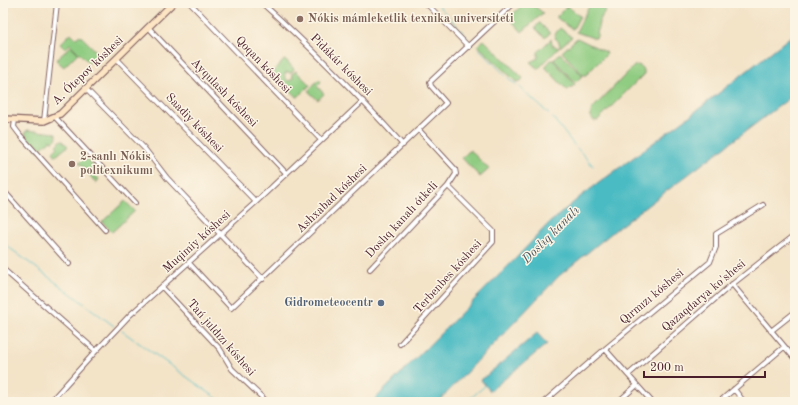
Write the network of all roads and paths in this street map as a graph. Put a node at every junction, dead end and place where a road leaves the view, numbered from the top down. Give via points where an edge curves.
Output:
1 (57, 3) edge
2 (173, 3) edge
3 (190, 3) edge
4 (262, 3) edge
5 (426, 3) edge
6 (514, 3) edge
7 (148, 27) junction
8 (469, 46) junction
9 (117, 58) junction
10 (86, 89) junction
11 (363, 101) junction
12 (55, 117) junction
13 (3, 119) edge
14 (15, 120) junction
15 (44, 121) junction
16 (419, 130) junction
17 (321, 140) junction
18 (403, 145) junction
19 (286, 173) junction
20 (448, 186) junction
21 (3, 190) edge
22 (256, 202) junction
23 (135, 203) dead end
24 (763, 205) dead end
25 (105, 230) dead end
26 (220, 235) junction
27 (795, 235) edge
28 (189, 263) junction
29 (69, 264) dead end
30 (3, 269) edge
31 (370, 269) dead end
32 (263, 279) junction
33 (732, 284) junction
34 (162, 287) junction
35 (795, 312) edge
36 (771, 331) junction
37 (400, 344) dead end
38 (784, 347) junction
39 (605, 349) junction
40 (96, 351) junction
41 (795, 359) edge
42 (628, 375) junction
43 (637, 385) junction
44 (734, 390) junction
45 (50, 402) edge
46 (267, 402) edge
47 (544, 402) edge
48 (618, 402) edge
49 (652, 402) edge
50 (719, 402) edge
51 (744, 402) edge

1 - 15 street
2 - 7 main road, A. Ótepov kóshesi
3 - 17 street, Qoqan kóshesi
4 - 11 street, Pidákár kóshesi
5 - 8 street
6 - 8 street
7 - 9 main road, A. Ótepov kóshesi
7 - 19 street, Ayqulash kóshesi
8 - 16 street, Ashxabad kóshesi via 430,82 430,86 446,103
9 - 10 main road, A. Ótepov kóshesi
9 - 22 street, Saadiy kóshesi
10 - 12 main road, A. Ótepov kóshesi
10 - 26 street via 144,148 167,178
11 - 17 street, Muqimiy kóshesi
11 - 18 street, Pidákár kóshesi
12 - 15 main road, A. Ótepov kóshesi
12 - 23 street
13 - 14 main road, A. Ótepov kóshesi
14 - 15 main road, A. Ótepov kóshesi
14 - 25 street via 14,127 20,135
16 - 18 street, Ashxabad kóshesi
16 - 20 street via 455,169 456,174
17 - 19 street, Muqimiy kóshesi
18 - 32 street, Ashxabad kóshesi
19 - 22 street, Muqimiy kóshesi
20 - 31 street, Doslıq kanalı ótkeli
20 - 37 street, Terbenbes kóshesi via 493,232 493,242
21 - 29 street
22 - 26 street, Muqimiy kóshesi
24 - 39 street, Qırmızı kóshesi via 716,234 716,247 710,262
26 - 28 street, Muqimiy kóshesi
26 - 32 street
27 - 33 street, Qazaqdarya ko'shesi
28 - 32 street, Ashxabad kóshesi via 231,308
28 - 34 street, Muqimiy kóshesi
30 - 40 street
33 - 36 street
33 - 42 street, Qazaqdarya ko'shesi
34 - 40 street, Muqimiy kóshesi
34 - 46 street, Tań juldızı kóshesi via 220,349 232,369
35 - 36 street
36 - 38 street
38 - 41 street
38 - 44 street
39 - 42 street
39 - 47 street, Qırmızı kóshesi
40 - 45 street, Muqimiy kóshesi
42 - 43 street
43 - 48 street
43 - 49 street
44 - 50 street
44 - 51 street

